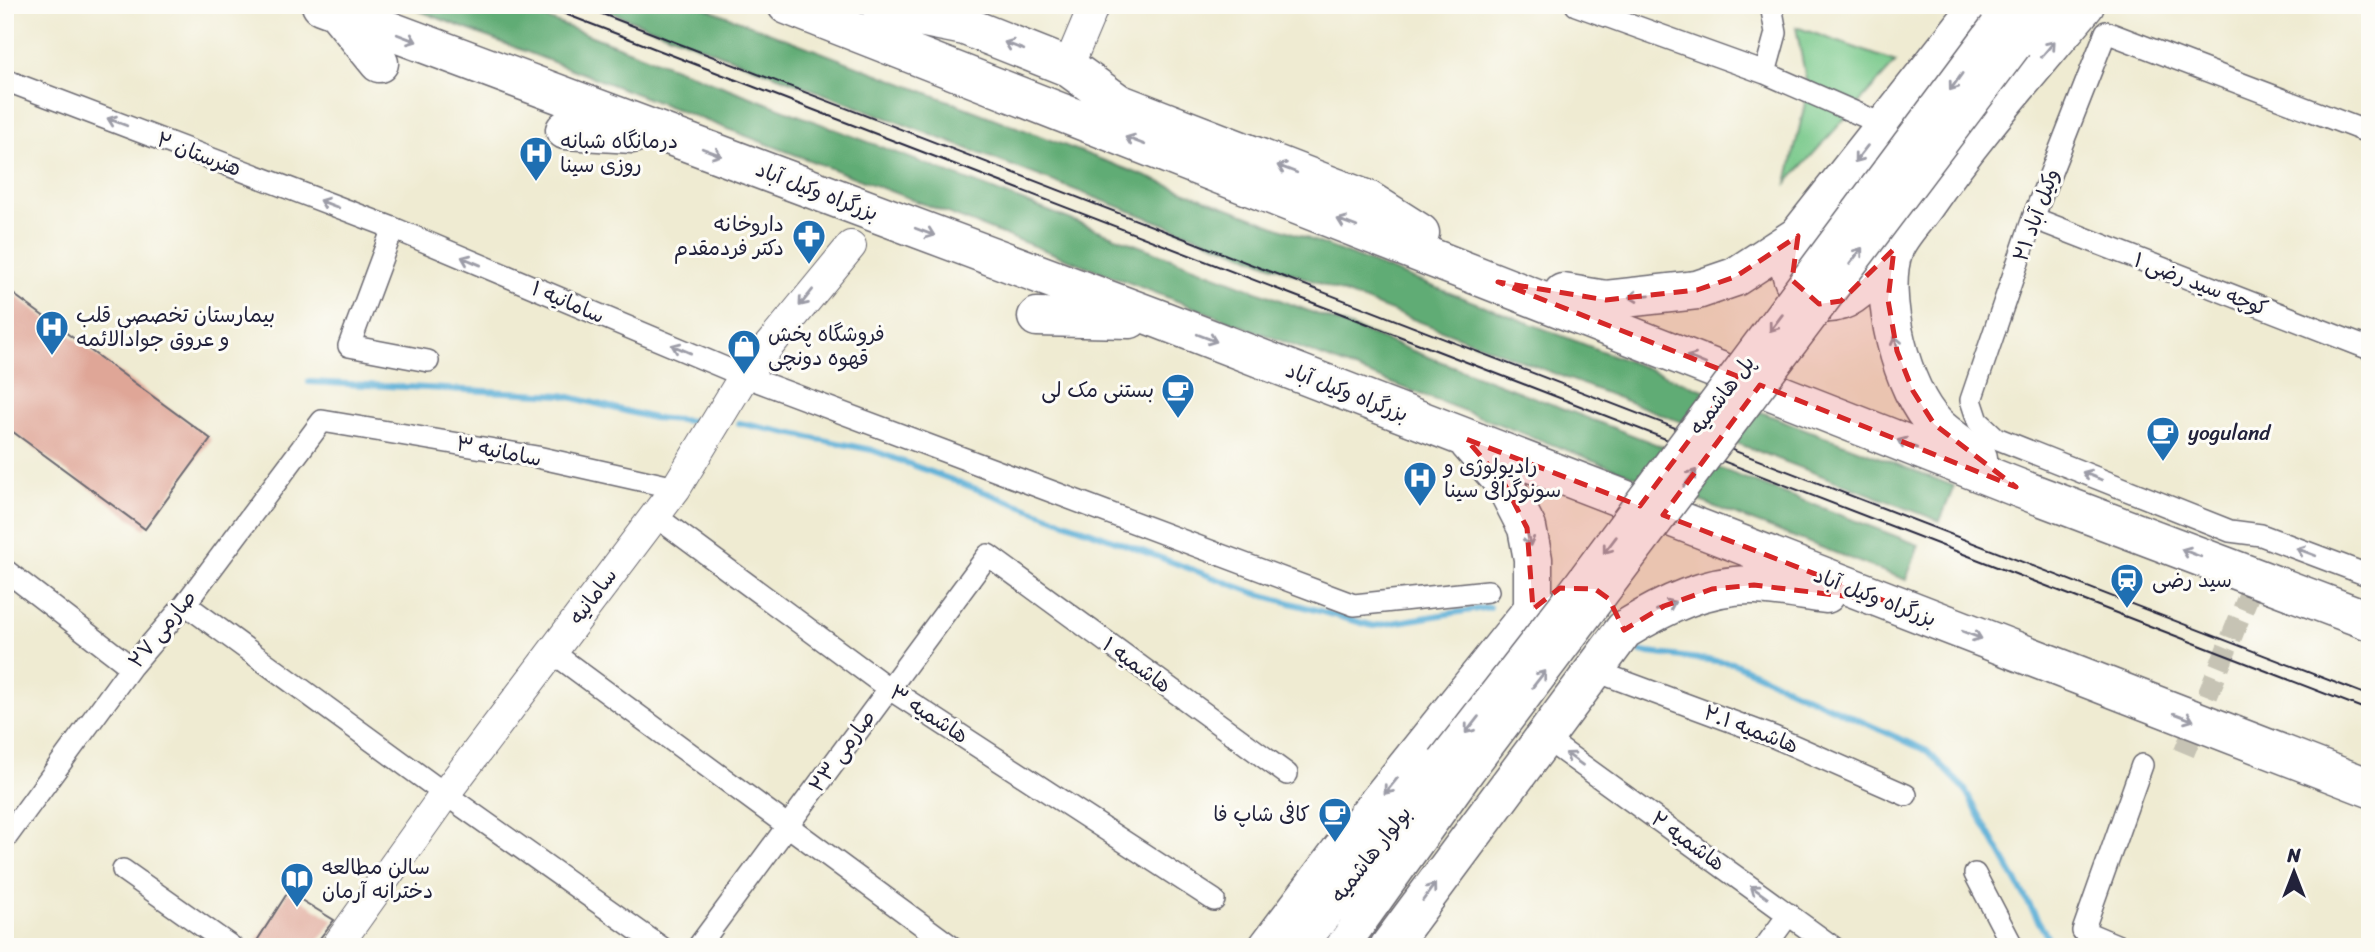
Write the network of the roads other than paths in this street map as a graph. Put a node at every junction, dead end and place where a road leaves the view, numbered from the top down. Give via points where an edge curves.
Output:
1 (787, 5) edge
2 (880, 5) edge
3 (1094, 5) edge
4 (1576, 5) edge
5 (1771, 5) edge
6 (2048, 5) edge
7 (329, 9) edge
8 (2096, 19) edge
9 (2001, 21) edge
10 (379, 63) dead end
11 (1069, 67) junction
12 (1765, 73) junction
13 (5, 80) edge
14 (1884, 125) junction
15 (565, 130) dead end
16 (2370, 133) edge
17 (671, 137) junction
18 (2033, 218) junction
19 (393, 229) junction
20 (1798, 236) junction
21 (851, 246) dead end
22 (1894, 249) junction
23 (1498, 282) junction
24 (1037, 317) dead end
25 (1158, 319) junction
26 (2370, 349) edge
27 (428, 361) dead end
28 (744, 376) junction
29 (322, 421) joint
30 (1466, 439) junction
31 (2016, 486) junction
32 (676, 488) junction
33 (654, 515) junction
34 (988, 555) joint
35 (5, 569) edge
36 (2370, 576) edge
37 (1488, 591) dead end
38 (1885, 601) junction
39 (185, 604) junction
40 (1533, 610) junction
41 (2370, 621) edge
42 (1624, 630) junction
43 (552, 652) junction
44 (131, 667) junction
45 (1593, 670) junction
46 (888, 688) junction
47 (1542, 736) junction
48 (2142, 765) dead end
49 (1456, 766) junction
50 (1287, 774) dead end
51 (2370, 788) edge
52 (445, 794) junction
53 (1906, 795) dead end
54 (787, 826) junction
55 (5, 839) edge
56 (123, 870) dead end
57 (1975, 874) dead end
58 (1214, 900) dead end
59 (1789, 914) junction
60 (2088, 939) edge
61 (232, 947) edge
62 (336, 947) edge
63 (662, 947) edge
64 (698, 947) edge
65 (952, 947) edge
66 (1268, 947) edge
67 (1299, 947) edge
68 (1342, 947) edge
69 (1388, 947) edge
70 (1765, 947) edge
71 (1833, 947) edge
72 (2013, 947) edge
73 (2121, 947) edge

23 -> 1 highway
11 -> 2 highway via 965,26
3 - 11 street
4 - 12 street
5 - 12 street via 1776,33
6 - 9 main road, پل هاشمیه
7 - 10 highway
7 -> 17 highway, بزرگراه وکیل آباد
8 - 16 street
8 - 18 street, ۲۱ وکیل آباد
22 -> 8 highway via 1947,174
9 - 14 highway
9 - 49 main road, پل هاشمیه, bridge
23 -> 11 highway via 1368,200 1118,103
12 - 14 street
19 -> 13 street, هنرستان ۲
14 -> 20 highway
15 - 17 highway
17 -> 25 highway, بزرگراه وکیل آباد
18 - 26 street, کوچه سید رضی ۱
36 -> 18 street, ۲۱ وکیل آباد via 2261,534 2230,531 1996,438 1978,421 1971,400
19 - 27 street via 349,346
28 -> 19 street, سامانیه ۱
20 - 22 highway via 1791,262 1793,280 1805,297 1819,304 1841,301
20 -> 23 highway via 1735,277 1698,290 1606,300
21 -> 28 street, سامانیه
31 -> 22 highway via 1934,424 1913,391 1897,351 1888,300
31 -> 23 highway
24 - 25 highway
25 -> 30 highway, بزرگراه وکیل آباد
28 - 32 street, سامانیه
28 - 37 street, سامانیه ۱ via 1354,605
29 - 32 street, سامانیه ۳ via 537,457
29 - 39 street, صارمی ۲۷
30 - 38 highway, بزرگراه وکیل آباد
30 -> 40 highway via 1504,483 1527,528 1533,559
41 -> 31 highway
32 - 33 street, سامانیه
33 - 43 street, سامانیه
33 - 46 street, هاشمیه ۳
34 - 46 street, صارمی ۲۳
34 - 50 street, هاشمیه ۱
35 - 44 street
42 -> 38 highway via 1664,606 1712,589 1754,585
38 -> 51 highway, بزرگراه وکیل آباد
39 - 44 street, صارمی ۲۷
39 - 52 street
40 - 42 highway via 1560,588 1595,589 1615,606
40 -> 66 highway
42 - 45 highway
43 - 52 street, سامانیه
43 - 54 street
44 - 55 street, صارمی ۲۷
45 - 47 highway
45 - 53 street, هاشمیه ۲.۱ via 1774,737
46 - 54 street, صارمی ۲۳
46 - 58 street, هاشمیه ۳
59 -> 47 street, هاشمیه ۲
69 -> 47 highway
48 - 60 street
49 - 67 main road, بولوار هاشمیه
49 - 68 main road, بولوار هاشمیه
52 - 62 street, سامانیه
52 - 63 street
54 - 64 street, صارمی ۲۳
54 - 65 street
56 - 61 street
57 - 72 street
59 - 70 street
59 - 71 street, هاشمیه ۲
60 - 73 street

